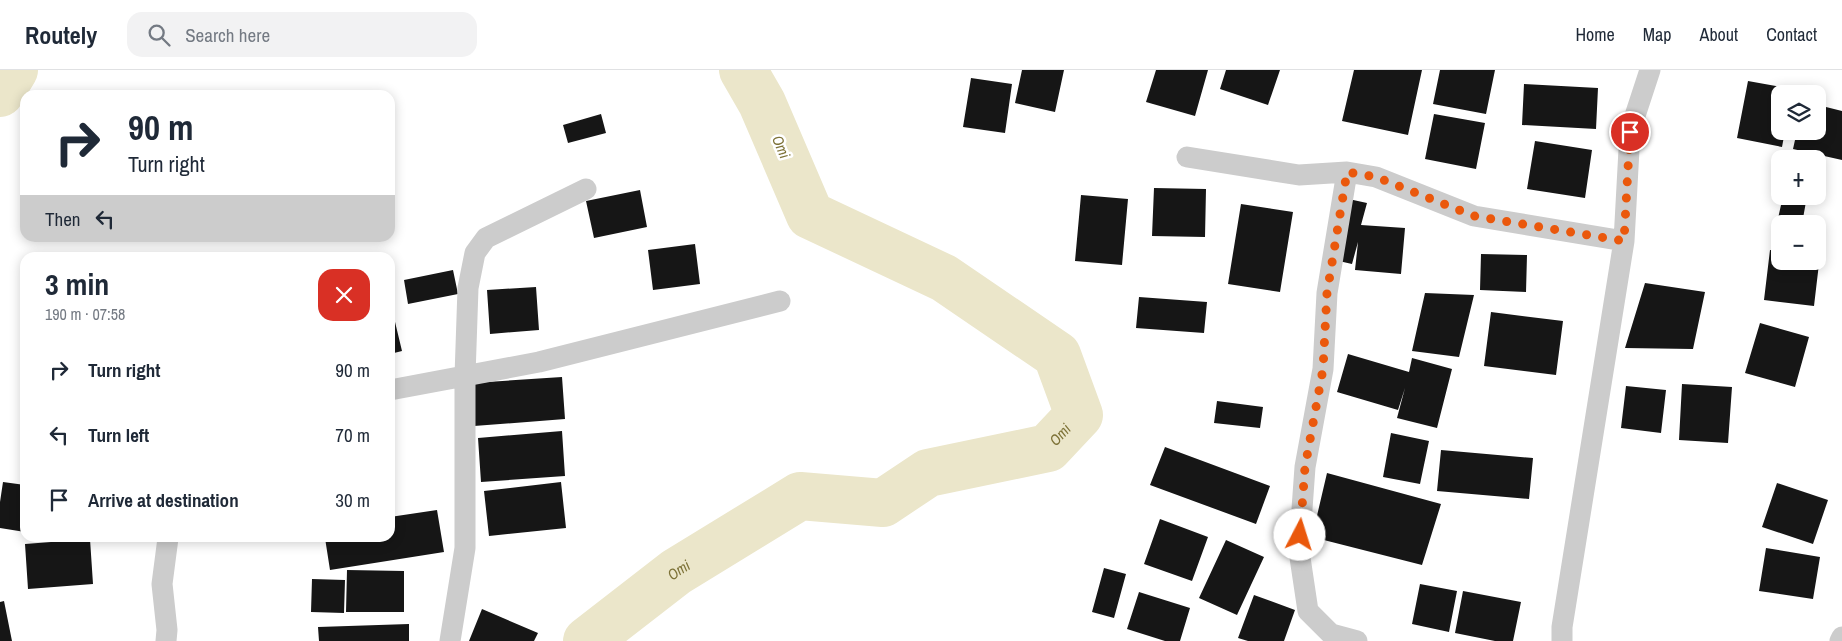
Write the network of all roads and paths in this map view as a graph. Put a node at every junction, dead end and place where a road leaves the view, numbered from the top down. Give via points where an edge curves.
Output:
1 (1650, 70) edge
2 (1187, 158) dead end
3 (1347, 172) junction
4 (586, 189) dead end
5 (1624, 241) junction
6 (780, 300) dead end
7 (465, 376) junction
8 (395, 389) edge
9 (167, 542) edge
10 (1842, 637) edge
11 (166, 641) edge
12 (450, 641) edge
13 (1357, 641) edge
14 (1562, 641) edge
15 (1840, 641) edge

1 - 5 street via 1630,132
2 - 3 street via 1299,175
3 - 5 street via 1376,177 1474,216
3 - 13 street via 1327,293 1323,369 1305,467 1299,551 1308,611 1331,634
4 - 7 street via 486,238 475,253 468,288
5 - 14 street
6 - 7 street via 539,362
7 - 8 street
7 - 12 street via 464,548
9 - 11 street via 162,584
10 - 15 street

